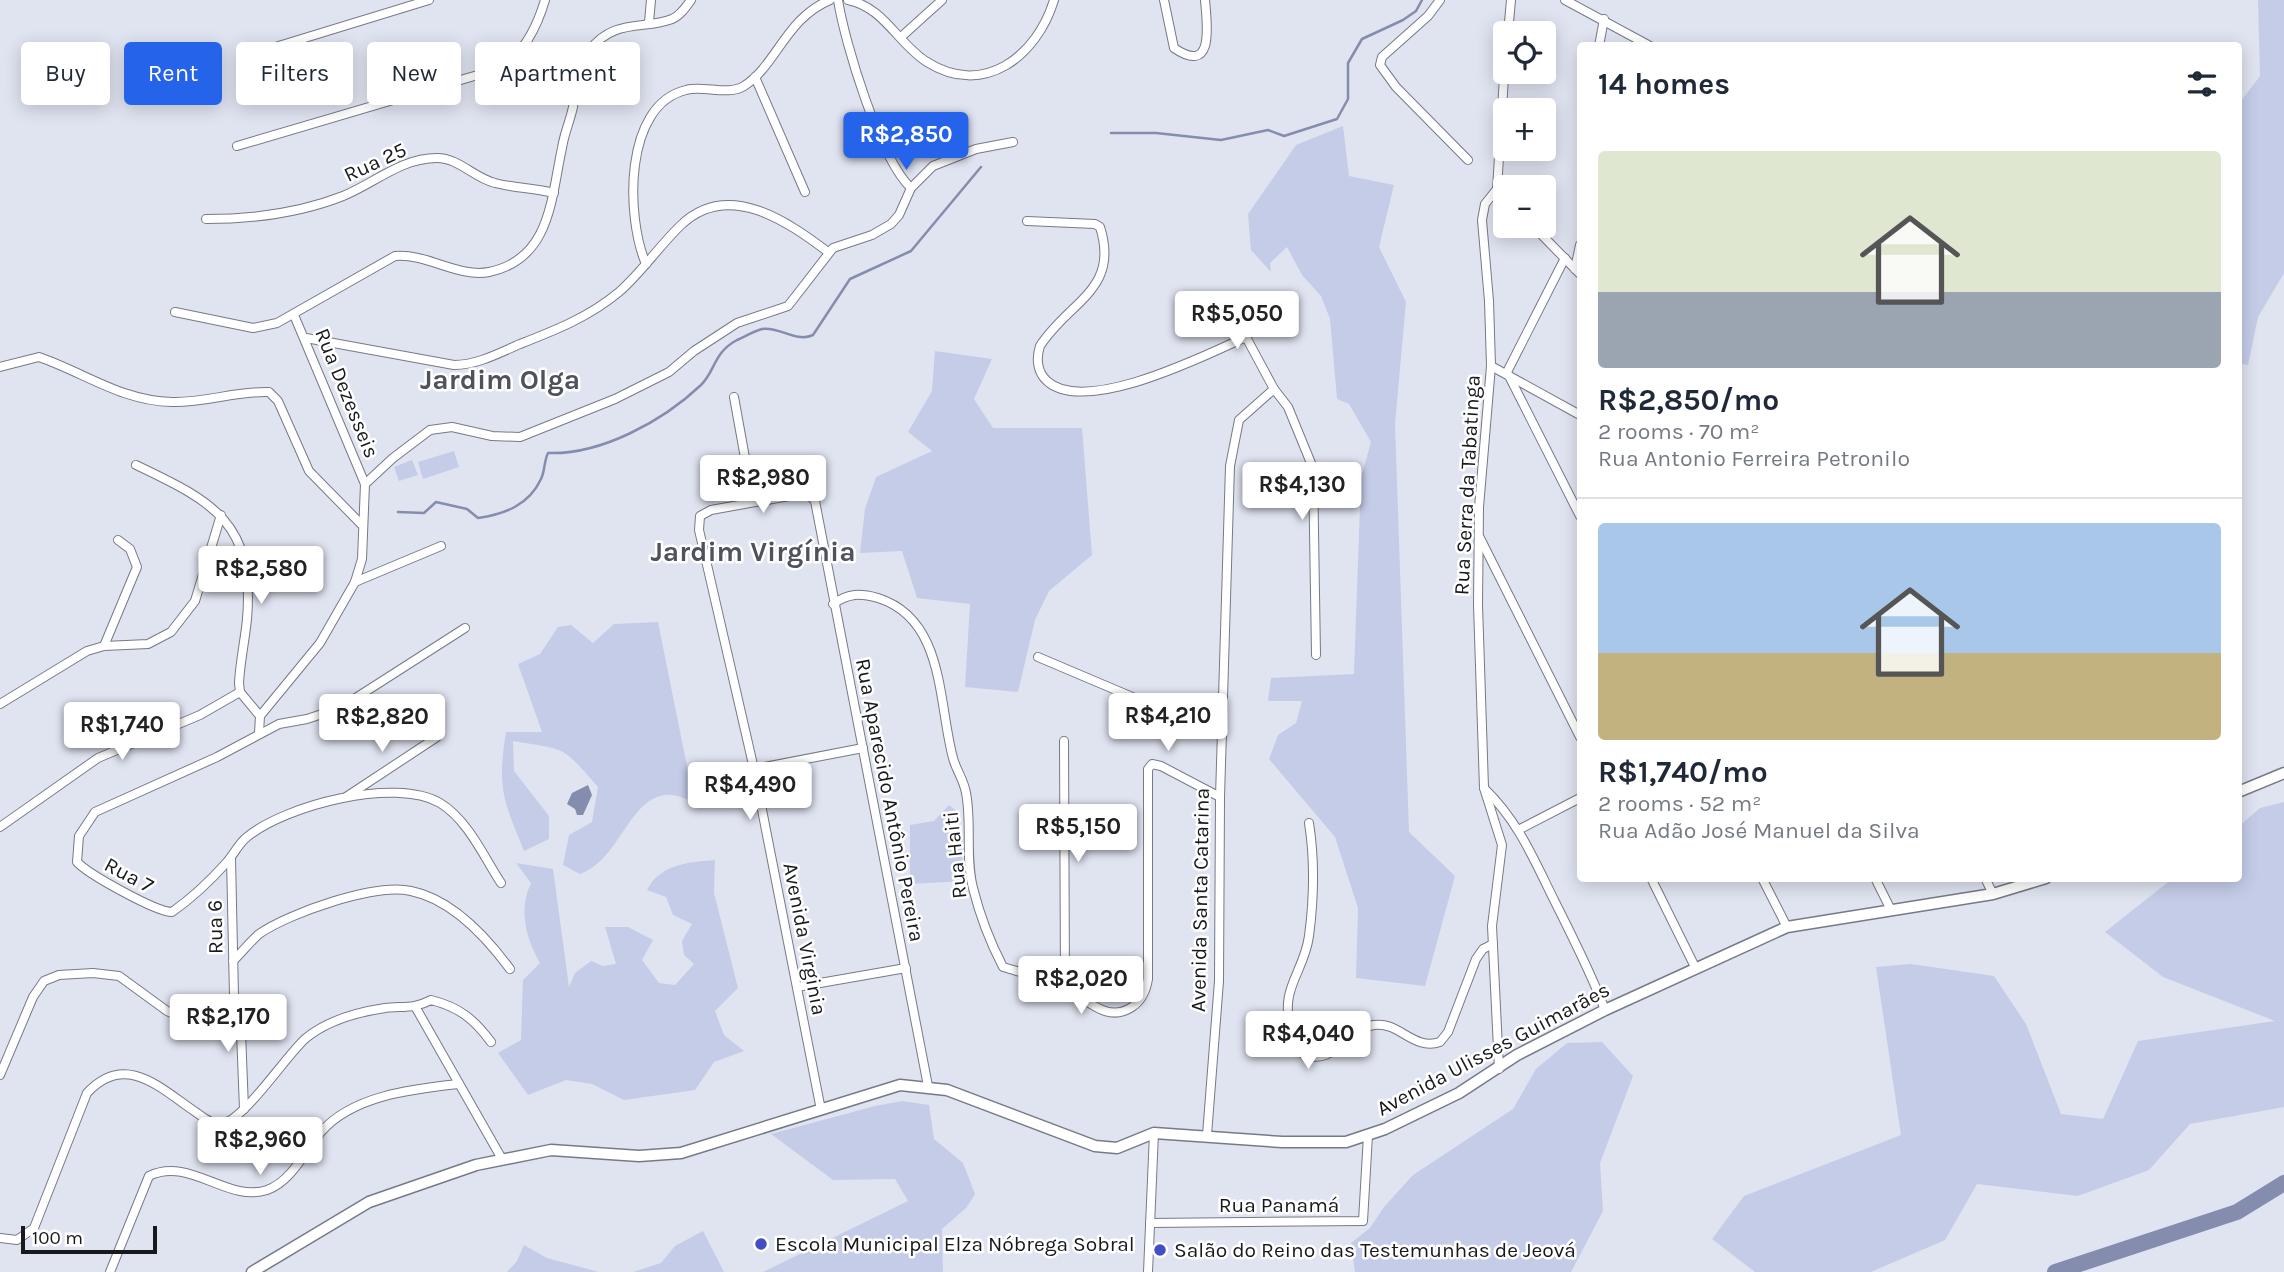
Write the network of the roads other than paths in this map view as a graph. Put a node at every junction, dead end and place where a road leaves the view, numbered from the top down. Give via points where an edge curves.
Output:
1 (429, 0) edge
2 (545, 0) edge
3 (651, 0) edge
4 (691, 0) edge
5 (830, 0) edge
6 (838, 0) edge
7 (848, 0) edge
8 (942, 0) edge
9 (1054, 0) edge
10 (1164, 0) edge
11 (1205, 0) edge
12 (1440, 0) edge
13 (1511, 0) edge
14 (1565, 0) edge
15 (1604, 19) junction
16 (1509, 21) edge
17 (649, 22) junction
18 (901, 37) junction
19 (292, 42) edge
20 (1600, 42) edge
21 (1643, 42) edge
22 (755, 77) junction
23 (1504, 84) edge
24 (1013, 142) dead end
25 (237, 146) dead end
26 (1468, 160) dead end
27 (1498, 175) edge
28 (911, 188) junction
29 (805, 192) dead end
30 (554, 193) junction
31 (1493, 195) edge
32 (206, 219) dead end
33 (1027, 221) dead end
34 (1545, 238) edge
35 (828, 253) junction
36 (1564, 258) junction
37 (646, 264) junction
38 (1577, 271) edge
39 (1226, 300) dead end
40 (175, 312) dead end
41 (295, 315) junction
42 (1246, 337) junction
43 (306, 338) junction
44 (1491, 366) junction
45 (0, 367) edge
46 (1507, 372) junction
47 (1274, 389) junction
48 (734, 397) dead end
49 (1577, 413) edge
50 (136, 465) dead end
51 (365, 484) junction
52 (753, 502) junction
53 (1577, 510) edge
54 (221, 515) junction
55 (361, 524) junction
56 (1478, 535) junction
57 (118, 540) dead end
58 (441, 546) dead end
59 (355, 582) junction
60 (833, 604) junction
61 (465, 628) dead end
62 (104, 646) junction
63 (1316, 655) dead end
64 (1038, 657) dead end
65 (240, 692) junction
66 (0, 704) edge
67 (260, 716) junction
68 (1577, 731) edge
69 (259, 733) junction
70 (1222, 735) junction
71 (437, 737) dead end
72 (1064, 741) dead end
73 (863, 748) junction
74 (754, 769) junction
75 (2284, 773) edge
76 (1485, 788) junction
77 (2242, 790) edge
78 (1220, 797) junction
79 (345, 798) junction
80 (1577, 800) edge
81 (1309, 822) dead end
82 (0, 827) edge
83 (1520, 829) junction
84 (231, 858) junction
85 (1653, 882) edge
86 (1764, 882) edge
87 (1877, 882) edge
88 (1987, 882) edge
89 (2033, 882) edge
90 (502, 883) dead end
91 (1993, 894) junction
92 (1890, 908) junction
93 (1787, 927) junction
94 (1493, 944) junction
95 (233, 961) junction
96 (906, 968) junction
97 (510, 969) dead end
98 (1696, 969) junction
99 (1065, 986) junction
100 (797, 987) junction
101 (234, 996) junction
102 (416, 1008) junction
103 (1605, 1010) junction
104 (491, 1042) dead end
105 (1499, 1069) junction
106 (0, 1075) edge
107 (460, 1084) junction
108 (928, 1086) junction
109 (244, 1110) junction
110 (821, 1110) junction
111 (1154, 1133) junction
112 (1207, 1135) junction
113 (1368, 1135) junction
114 (502, 1159) junction
115 (1150, 1223) junction
116 (0, 1238) edge
117 (110, 1272) edge
118 (252, 1272) edge
119 (1148, 1272) edge

1 - 19 street
2 - 25 street via 528,40 514,60 498,69
3 - 17 street
4 - 17 street via 672,19
5 - 22 street via 785,35
6 - 28 street via 846,41 872,115 897,172
7 - 18 street via 871,9
8 - 18 street
9 - 18 street via 1026,52 995,72 940,69
10 - 11 street via 1174,48 1197,55 1208,41
12 - 26 street via 1382,57 1380,65 1388,79
13 - 16 street
14 - 15 street
15 - 20 street
15 - 21 street
17 - 30 street via 601,39 584,59
22 - 29 street
22 - 37 street via 741,88 688,89 660,103 648,117 638,153 634,217
23 - 27 street
24 - 28 street via 945,161 925,172
28 - 35 street via 899,215 883,230
30 - 32 street, Rua 25 via 494,183 440,158 403,165 317,206 254,217
30 - 41 street via 538,241 505,268 470,272 410,255 395,256
31 - 44 street, Rua Serra da Tabatinga via 1482,220
33 - 42 street via 1095,224 1105,246 1101,278 1040,346 1041,374 1053,386 1088,391 1130,385
34 - 36 street
35 - 37 street via 781,219 731,205 694,215
35 - 51 street via 788,306 737,323 669,372 615,400 520,437 452,427 430,430
36 - 38 street
36 - 46 street
37 - 43 street via 582,319 468,364
39 - 42 street
40 - 41 street via 253,328
41 - 43 street, Rua Dezesseis
42 - 47 street
43 - 51 street, Rua Dezesseis
44 - 46 street
44 - 56 street, Rua Serra da Tabatinga
45 - 55 street via 39,357 119,394 151,400 198,402 269,392 278,401 309,471
46 - 49 street
46 - 53 street
47 - 63 street via 1288,407 1313,468
47 - 70 street, Avenida Santa Catarina via 1239,420 1232,444
48 - 52 street
50 - 54 street via 203,499
51 - 55 street
52 - 60 street, Rua Aparecido Antônio Pereira via 808,494 815,501
52 - 74 street, Avenida Virginia via 702,513 698,519
54 - 62 street via 195,601 183,619 148,645
54 - 65 street via 239,540 246,571
55 - 59 street via 362,559
56 - 68 street
56 - 76 street, Rua Serra da Tabatinga
57 - 62 street via 135,555 137,567
58 - 59 street
59 - 67 street via 320,643
60 - 73 street, Rua Aparecido Antônio Pereira
60 - 99 street, Rua Haiti via 857,594 893,604 908,615 930,645 953,760 967,794 970,870 987,935 1003,967
61 - 69 street via 340,708
62 - 66 street via 74,658
64 - 70 street
65 - 67 street
65 - 82 street via 200,715 98,758
67 - 69 street
69 - 84 street, Rua 7 via 217,757 94,812 79,836 77,862 97,879 172,912
70 - 78 street, Avenida Santa Catarina
71 - 79 street
72 - 99 street
73 - 74 street
73 - 96 street, Rua Aparecido Antônio Pereira
74 - 100 street, Avenida Virginia
75 - 77 main road
76 - 83 street
76 - 94 street, Rua Serra da Tabatinga via 1502,845
78 - 99 street, Rua Haiti via 1161,766 1150,766 1146,990 1134,1006 1115,1012 1096,1008
78 - 112 street, Avenida Santa Catarina via 1219,981
79 - 84 street via 276,817 245,838
79 - 90 street via 411,793 442,804 463,824
80 - 83 street
81 - 94 street via 1314,855 1309,938 1287,1004 1291,1032 1303,1053 1315,1057 1329,1054 1372,1025 1384,1025 1421,1044 1440,1042 1476,959
83 - 103 street
84 - 95 street, Rua 6
85 - 98 street
86 - 93 street
87 - 92 street
88 - 91 street
89 - 91 main road, Avenida Ulisses Guimarães
91 - 92 main road, Avenida Ulisses Guimarães
92 - 93 main road, Avenida Ulisses Guimarães
93 - 98 main road, Avenida Ulisses Guimarães
94 - 105 street, Rua Serra da Tabatinga
95 - 97 street via 257,936 289,917 392,889 421,894 448,908 493,946
95 - 101 street, Rua 6
96 - 100 street
96 - 108 street, Rua Aparecido Antônio Pereira
98 - 103 main road, Avenida Ulisses Guimarães
100 - 110 street, Avenida Virginia
101 - 106 street via 208,1016 187,1020 119,976 59,975 44,981 33,997
101 - 109 street, Rua 6 via 241,1032
102 - 104 street via 431,1000 449,1005 475,1019
102 - 107 street
102 - 109 street via 385,1008 324,1027 299,1045
103 - 105 main road, Avenida Ulisses Guimarães
105 - 113 main road, Avenida Ulisses Guimarães
107 - 114 street
107 - 117 street via 397,1095 346,1112 321,1132 280,1183 269,1189 241,1189 172,1169 149,1176
108 - 110 main road, Avenida Ulisses Guimarães via 900,1085
108 - 111 main road, Avenida Ulisses Guimarães via 1095,1146 1117,1148
109 - 116 street via 220,1124 207,1120 151,1080 125,1073 99,1080 87,1093 34,1228 17,1240
110 - 114 main road, Avenida Ulisses Guimarães via 681,1153 639,1156 551,1150
111 - 112 main road, Avenida Ulisses Guimarães
111 - 115 street
112 - 113 main road, Avenida Ulisses Guimarães via 1346,1142
113 - 115 street, Rua Panamá via 1363,1221
114 - 118 main road, Avenida Ulisses Guimarães via 390,1192
115 - 119 street

